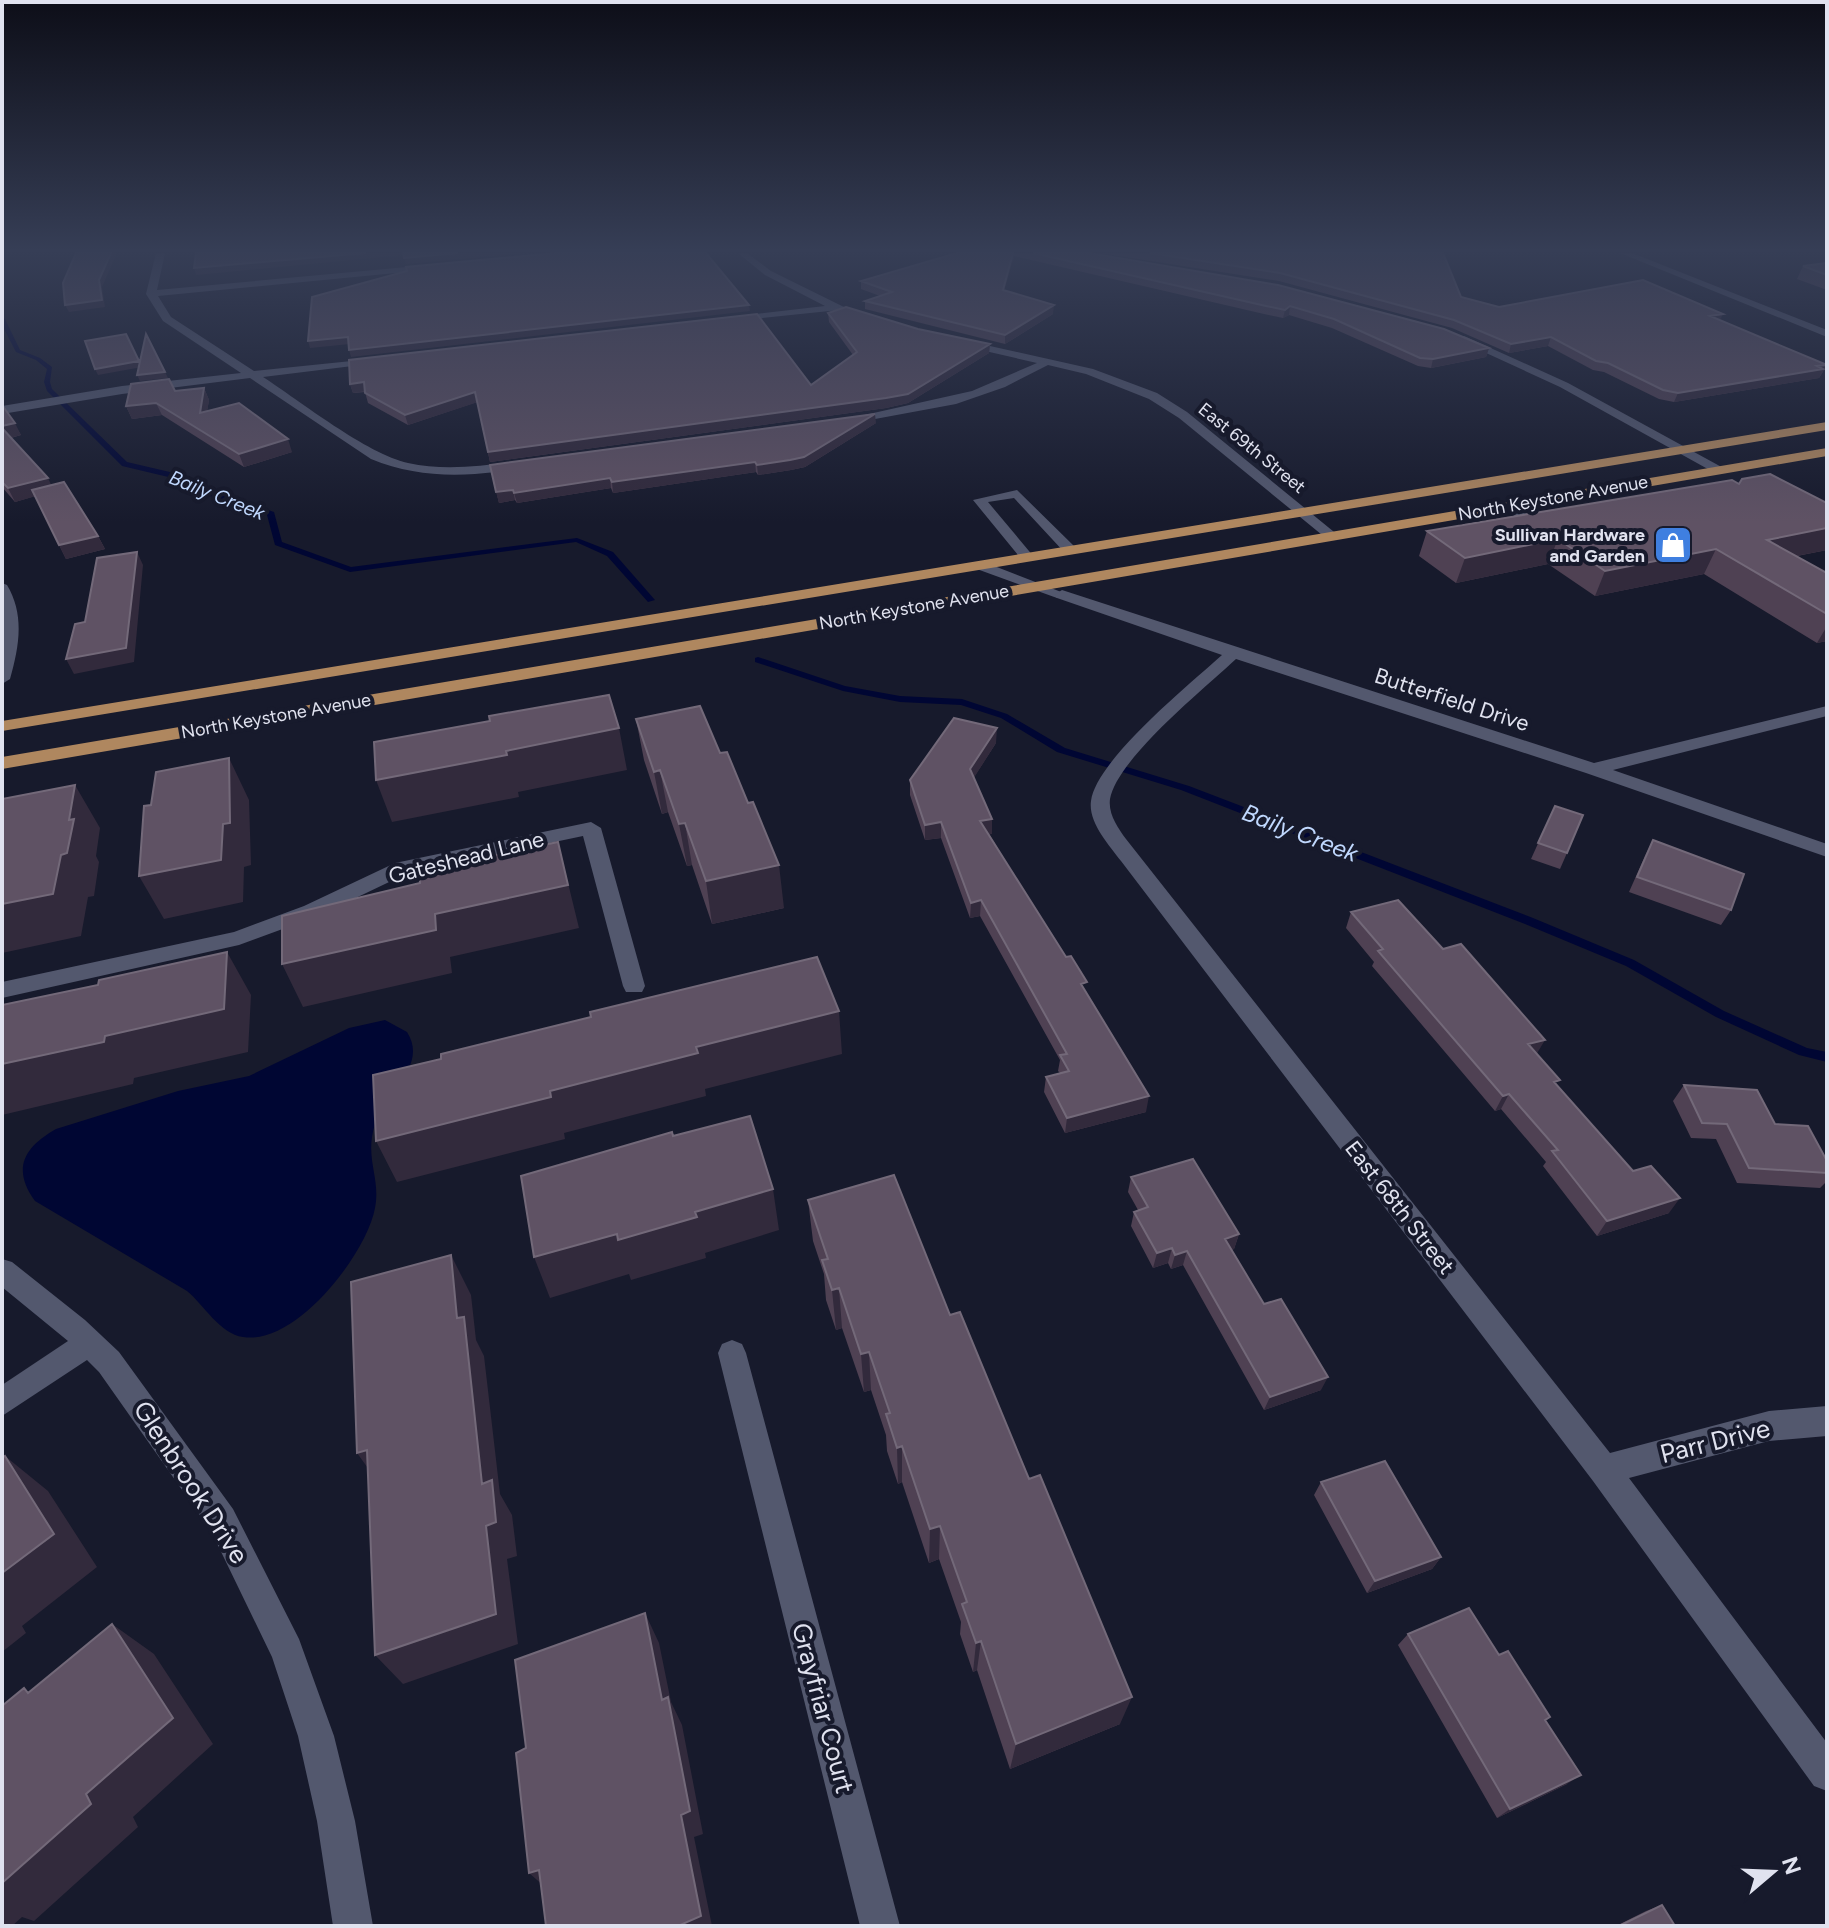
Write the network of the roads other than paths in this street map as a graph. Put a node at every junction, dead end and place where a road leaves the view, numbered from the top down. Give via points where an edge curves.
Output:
1 (203, 343) edge
2 (965, 343) edge
3 (1470, 343) edge
4 (389, 359) edge
5 (1048, 361) junction
6 (251, 375) junction
7 (2, 410) edge
8 (840, 421) edge
9 (1827, 426) edge
10 (1683, 449) junction
11 (1827, 452) edge
12 (542, 462) edge
13 (1720, 470) junction
14 (1508, 506) junction
15 (1303, 512) junction
16 (1540, 528) edge
17 (1332, 536) junction
18 (1070, 550) junction
19 (1027, 557) junction
20 (979, 565) junction
21 (1037, 586) junction
22 (2, 588) edge
23 (1062, 595) joint
24 (1233, 653) junction
25 (2, 679) edge
26 (1827, 711) edge
27 (2, 726) edge
28 (2, 763) edge
29 (1593, 769) junction
30 (1827, 851) edge
31 (634, 986) dead end
32 (2, 990) edge
33 (2, 1271) edge
34 (89, 1343) junction
35 (732, 1353) dead end
36 (2, 1402) edge
37 (1827, 1421) edge
38 (1604, 1470) junction
39 (1827, 1773) edge
40 (353, 1926) edge
41 (880, 1926) edge

1 - 6 street
2 - 5 street, East 69th Street
3 - 10 street via 1546,376
4 - 6 street
5 - 8 street via 972,396
5 - 15 street, East 69th Street via 1117,380 1164,402
6 - 7 street
6 - 12 street via 376,456 410,467 473,470
9 - 10 main road, North Keystone Avenue
10 - 13 street
10 - 15 main road, North Keystone Avenue
11 - 13 main road, North Keystone Avenue
13 - 14 main road, North Keystone Avenue
14 - 16 lane
14 - 17 main road, North Keystone Avenue
15 - 17 street, East 69th Street
15 - 18 main road, North Keystone Avenue
17 - 21 main road, North Keystone Avenue
18 - 19 main road, North Keystone Avenue
18 - 19 lane via 1025,528
19 - 20 main road, North Keystone Avenue
20 - 21 lane
20 - 27 main road, North Keystone Avenue
21 - 23 lane
21 - 28 main road, North Keystone Avenue
22 - 25 street via 13,618
23 - 24 street, Butterfield Drive
24 - 29 street, Butterfield Drive
24 - 38 street, East 68th Street via 1105,782 1103,818
26 - 29 street
29 - 30 street, Butterfield Drive
31 - 32 street, Gateshead Lane via 591,828 402,868 239,938
33 - 34 street, Glenbrook Drive
34 - 36 street
34 - 40 street, Glenbrook Drive via 138,1399 222,1520 287,1651 322,1764
35 - 41 street, Grayfriar Court
37 - 38 street, Parr Drive via 1769,1426
38 - 39 street, East 68th Street

